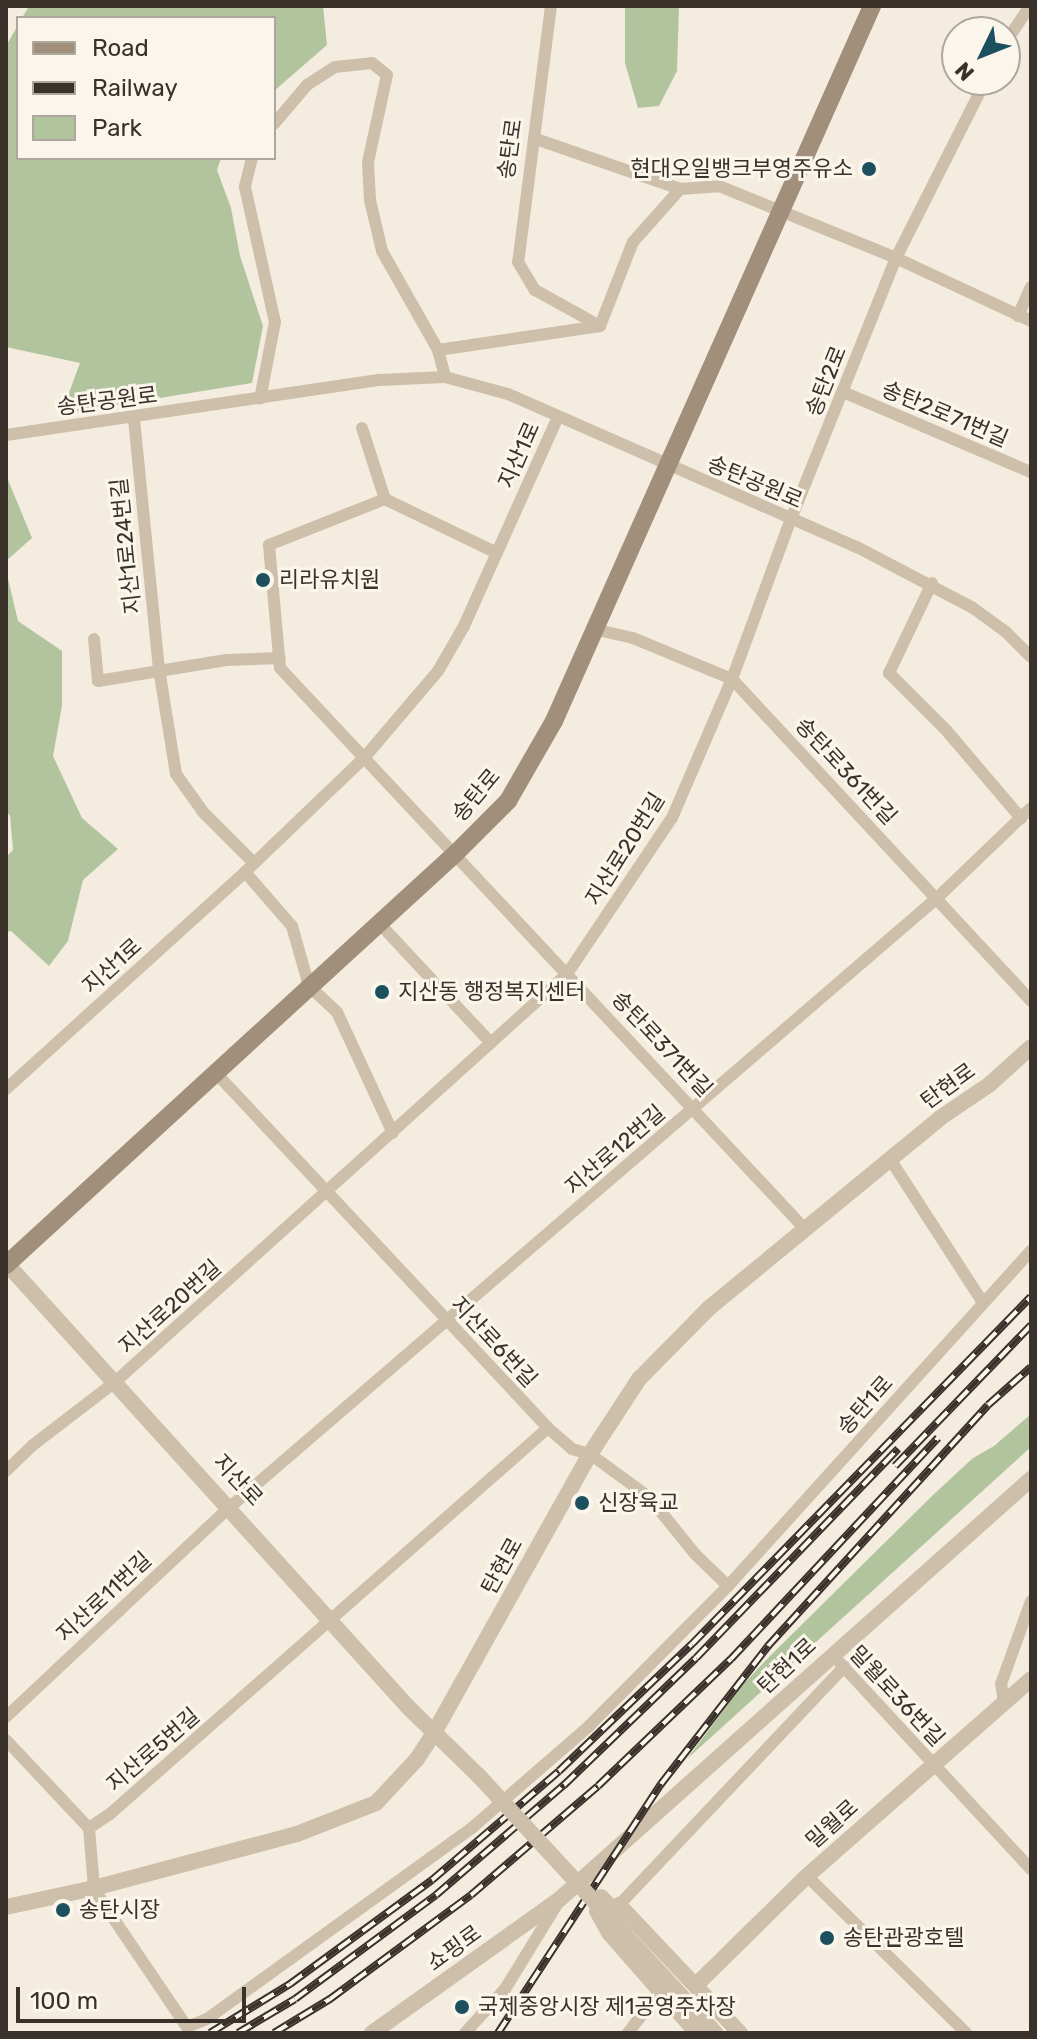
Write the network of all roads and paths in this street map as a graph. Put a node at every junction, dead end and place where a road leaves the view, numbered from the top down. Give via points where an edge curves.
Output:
1 (551, 6) edge
2 (872, 6) edge
3 (978, 96) edge
4 (276, 122) edge
5 (536, 139) junction
6 (252, 160) edge
7 (680, 189) junction
8 (779, 209) junction
9 (896, 258) junction
10 (1031, 287) edge
11 (1018, 316) junction
12 (1031, 321) edge
13 (600, 326) junction
14 (438, 350) junction
15 (445, 377) junction
16 (843, 392) junction
17 (260, 399) junction
18 (558, 417) junction
19 (134, 419) junction
20 (362, 428) dead end
21 (6, 435) edge
22 (669, 466) junction
23 (1031, 472) edge
24 (385, 499) junction
25 (791, 519) junction
26 (497, 553) junction
27 (932, 583) junction
28 (593, 629) junction
29 (94, 639) dead end
30 (1031, 657) edge
31 (280, 663) junction
32 (159, 669) junction
33 (732, 679) junction
34 (364, 758) junction
35 (1026, 813) edge
36 (456, 853) junction
37 (250, 867) junction
38 (937, 898) junction
39 (379, 923) junction
40 (567, 974) junction
41 (309, 986) junction
42 (1031, 1001) edge
43 (491, 1043) junction
44 (1031, 1047) edge
45 (215, 1072) junction
46 (6, 1089) edge
47 (694, 1108) junction
48 (393, 1133) junction
49 (890, 1159) junction
50 (328, 1193) junction
51 (805, 1229) junction
52 (1031, 1251) edge
53 (6, 1264) edge
54 (983, 1303) junction
55 (448, 1322) junction
56 (115, 1382) junction
57 (548, 1428) junction
58 (590, 1454) junction
59 (6, 1471) edge
60 (1031, 1479) edge
61 (230, 1507) junction
62 (728, 1586) junction
63 (1031, 1601) edge
64 (332, 1618) junction
65 (831, 1654) junction
66 (844, 1667) junction
67 (1031, 1679) edge
68 (1004, 1702) junction
69 (6, 1717) edge
70 (435, 1731) junction
71 (6, 1740) edge
72 (932, 1765) junction
73 (89, 1828) junction
74 (1031, 1869) edge
75 (807, 1876) junction
76 (573, 1887) junction
77 (94, 1888) junction
78 (619, 1905) junction
79 (6, 1907) edge
80 (696, 1985) junction
81 (661, 1990) junction
82 (372, 2033) edge
83 (465, 2033) edge
84 (628, 2033) edge
85 (697, 2033) edge
86 (715, 2033) edge
87 (740, 2033) edge
88 (966, 2033) edge

1 - 5 street, 송탄로
2 - 8 main road, 송탄로
3 - 9 street, 송탄2로
4 - 14 street via 307,85 335,67 372,63 387,75 368,162 370,200 382,251
5 - 7 street
5 - 13 street, 송탄로 via 518,262 535,290
6 - 17 street via 245,187 275,322
7 - 8 street via 719,186
7 - 13 street via 633,242
8 - 9 street
8 - 22 main road, 송탄로
9 - 11 street
9 - 16 street, 송탄2로
10 - 11 street
11 - 12 street
13 - 14 street
14 - 15 street
15 - 17 street, 송탄공원로 via 380,380
15 - 18 street, 송탄공원로 via 508,394
16 - 23 street, 송탄2로71번길
16 - 25 street, 송탄2로
17 - 19 street, 송탄공원로
18 - 22 street, 송탄공원로
18 - 26 street, 지산1로
19 - 21 street, 송탄공원로
19 - 32 street, 지산1로24번길
20 - 24 street
22 - 25 street, 송탄공원로
22 - 28 main road, 송탄로
24 - 26 street
24 - 31 street via 269,545
25 - 27 street, 송탄공원로
25 - 33 street, 지산로20번길
26 - 34 street, 지산1로 via 438,671
27 - 30 street, 송탄공원로 via 1006,632
27 - 35 street, 지산로12번길 via 889,673
28 - 33 street, 송탄로361번길 via 633,638
28 - 36 main road, 송탄로 via 554,721 508,801
29 - 32 street via 98,681
31 - 32 street via 226,660
31 - 34 street
32 - 37 street, 지산1로24번길 via 176,774
33 - 38 street, 송탄로361번길
33 - 40 street, 지산로20번길 via 672,818
34 - 36 street
34 - 37 street, 지산1로
35 - 38 street, 지산로12번길
36 - 39 main road, 송탄로
36 - 40 street, 송탄로371번길
37 - 41 street via 292,926
37 - 46 street, 지산1로
38 - 42 street, 송탄로361번길
38 - 47 street, 지산로12번길
39 - 41 main road, 송탄로
39 - 43 street
40 - 43 street, 지산로20번길
40 - 47 street, 송탄로371번길
41 - 45 main road, 송탄로
41 - 48 street via 337,1012
43 - 48 street, 지산로20번길
44 - 49 street, 탄현로
45 - 50 street, 지산로6번길
45 - 53 main road, 송탄로
47 - 51 street, 송탄로371번길
47 - 55 street, 지산로12번길
48 - 50 street, 지산로20번길
49 - 51 street, 탄현로
49 - 54 street
50 - 55 street, 지산로6번길
50 - 56 street, 지산로20번길
51 - 58 street, 탄현로 via 709,1308 639,1379
52 - 54 street, 송탄1로
53 - 56 street, 지산로
54 - 62 street, 송탄1로
55 - 57 street, 지산로6번길
55 - 61 street, 지산로12번길
56 - 59 street, 지산로20번길
56 - 61 street, 지산로
57 - 58 street, 지산로6번길 via 572,1449
57 - 64 street
58 - 62 street via 649,1497
58 - 70 street, 탄현로
60 - 65 street, 탄현1로
61 - 64 street, 지산로
61 - 69 street, 지산로11번길
62 - 77 street, 송탄1로 via 589,1726 503,1801 207,2019 187,2027
63 - 68 street via 1001,1684
64 - 70 street, 지산로
64 - 73 street, 지산로5번길
65 - 66 street, 밀월로36번길
65 - 76 street, 탄현1로
66 - 72 street, 밀월로36번길
66 - 78 street
67 - 68 street, 밀월로
68 - 72 street, 밀월로
70 - 77 street, 탄현로 via 376,1803 297,1834
70 - 86 street, 지산로, bridge
71 - 73 street
72 - 74 street, 밀월로36번길
72 - 75 street, 밀월로
73 - 77 street
75 - 80 street, 밀월로
75 - 88 street
76 - 78 street via 614,1911
76 - 81 street
76 - 82 street, 쇼핑로
76 - 83 street via 505,1989
77 - 79 street, 탄현로
78 - 80 street
80 - 87 street
81 - 84 street
81 - 85 street

